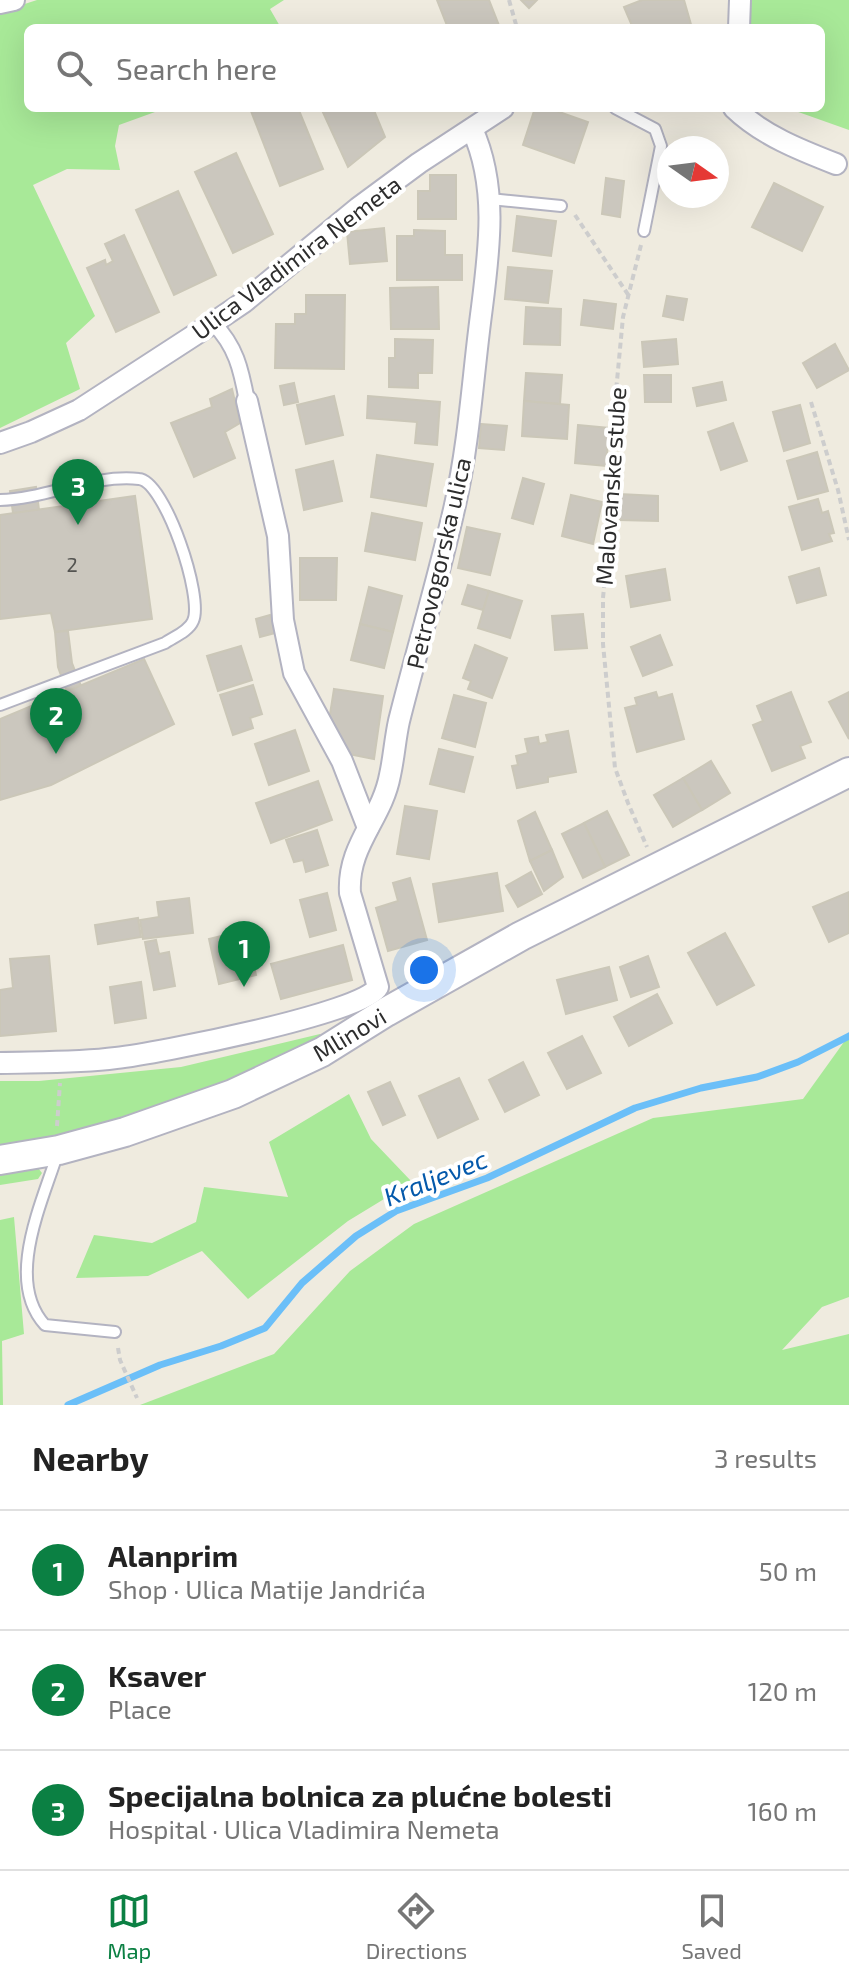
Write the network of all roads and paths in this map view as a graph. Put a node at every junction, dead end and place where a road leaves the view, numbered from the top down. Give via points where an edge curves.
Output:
1 (14, 0) edge
2 (509, 0) edge
3 (740, 0) edge
4 (0, 3) edge
5 (516, 24) edge
6 (739, 24) edge
7 (497, 112) edge
8 (623, 112) edge
9 (738, 112) edge
10 (472, 129) junction
11 (836, 164) dead end
12 (490, 199) junction
13 (561, 206) joint
14 (644, 231) joint
15 (629, 296) junction
16 (213, 323) junction
17 (247, 401) joint
18 (811, 402) dead end
19 (0, 443) edge
20 (0, 500) edge
21 (849, 540) edge
22 (0, 705) edge
23 (849, 772) edge
24 (368, 828) junction
25 (651, 856) dead end
26 (55, 1062) junction
27 (0, 1063) edge
28 (49, 1152) junction
29 (0, 1160) edge
30 (115, 1332) dead end
31 (120, 1360) dead end
32 (137, 1398) dead end

1 - 4 street
2 - 5 path
3 - 6 street
7 - 10 street, Ulica Vladimira Nemeta
8 - 14 lane via 655,129 661,146
9 - 11 street via 802,151
10 - 12 street, Petrovogorska ulica
10 - 16 street, Ulica Vladimira Nemeta via 358,208
12 - 13 lane
12 - 24 street, Petrovogorska ulica via 472,409 455,506 399,722 390,777
13 - 15 path via 578,216
14 - 15 path, Malovanske stube
15 - 25 path, Malovanske stube via 615,402 603,644 615,768
16 - 17 street via 234,349
16 - 19 street, Ulica Vladimira Nemeta via 79,410
17 - 24 street via 278,536 283,620 294,673 342,761
18 - 21 path
20 - 22 lane via 142,479 164,504 186,559 195,612 193,622 165,643
23 - 28 main road, Mlinovi via 521,936 266,1079 179,1115
24 - 26 street, Petrovogorska ulica via 352,862 350,893 378,987 374,994 346,1006 188,1046
26 - 27 street
26 - 28 path via 58,1119
28 - 29 main road, Mlinovi
28 - 30 lane via 29,1248 30,1301 45,1325
31 - 32 path

